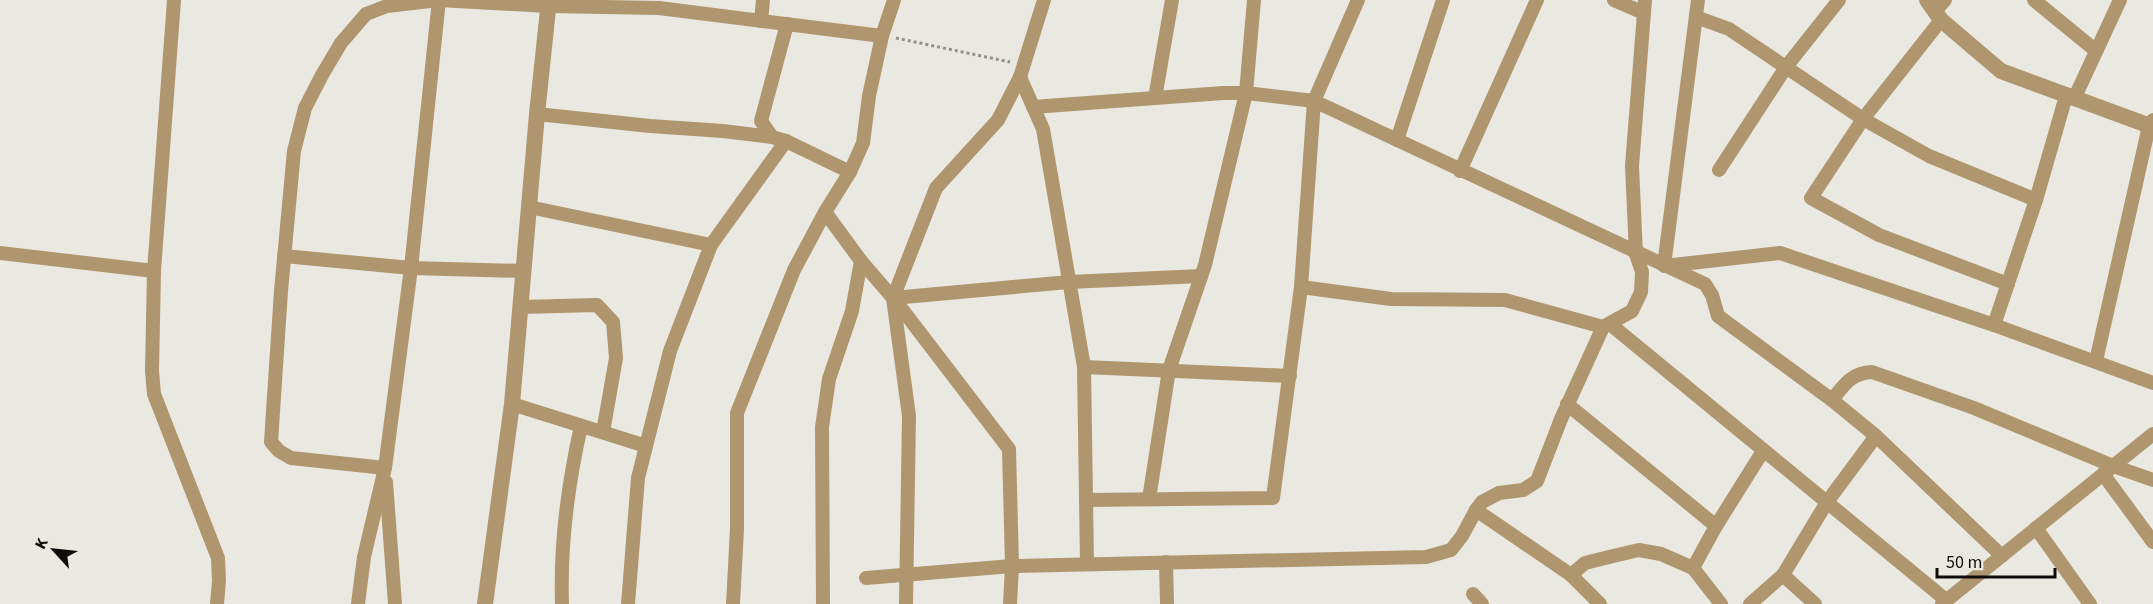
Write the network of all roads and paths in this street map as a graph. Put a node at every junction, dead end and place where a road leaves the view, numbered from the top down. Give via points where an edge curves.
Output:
1 (174, 0) edge
2 (439, 0) edge
3 (763, 0) edge
4 (894, 0) edge
5 (1044, 0) edge
6 (1172, 0) edge
7 (1254, 0) edge
8 (1358, 0) edge
9 (1443, 0) edge
10 (1537, 0) edge
11 (1614, 0) edge
12 (1698, 0) edge
13 (1839, 0) edge
14 (2034, 0) edge
15 (2121, 0) edge
16 (549, 3) edge
17 (660, 4) edge
18 (1645, 7) edge
19 (1937, 8) edge
20 (1696, 17) junction
21 (760, 21) junction
22 (787, 24) junction
23 (882, 36) junction
24 (2095, 50) junction
25 (1786, 67) junction
26 (1022, 71) junction
27 (1246, 93) junction
28 (2070, 97) junction
29 (1155, 98) junction
30 (1314, 101) junction
31 (1033, 107) junction
32 (537, 114) junction
33 (1863, 119) junction
34 (2152, 125) edge
35 (772, 137) junction
36 (1397, 140) junction
37 (786, 141) junction
38 (1719, 170) dead end
39 (1460, 171) junction
40 (850, 172) junction
41 (2036, 200) junction
42 (529, 207) junction
43 (825, 212) junction
44 (711, 245) junction
45 (0, 253) edge
46 (1636, 254) junction
47 (284, 256) junction
48 (861, 261) junction
49 (1664, 266) junction
50 (411, 268) junction
51 (154, 271) junction
52 (523, 271) junction
53 (1201, 276) junction
54 (1069, 282) junction
55 (2008, 284) junction
56 (1301, 287) junction
57 (893, 298) junction
58 (520, 307) junction
59 (1606, 325) junction
60 (1994, 325) junction
61 (2096, 361) junction
62 (1084, 367) junction
63 (1169, 370) junction
64 (1290, 376) junction
65 (2153, 383) edge
66 (1832, 400) junction
67 (512, 404) junction
68 (1567, 404) junction
69 (581, 426) junction
70 (603, 432) junction
71 (2153, 434) edge
72 (1876, 436) junction
73 (646, 446) junction
74 (1763, 451) junction
75 (385, 468) junction
76 (2108, 470) junction
77 (2153, 480) edge
78 (1149, 499) junction
79 (1086, 500) junction
80 (1827, 502) junction
81 (1476, 510) junction
82 (1716, 526) junction
83 (2036, 528) junction
84 (2153, 542) edge
85 (2002, 556) junction
86 (1166, 562) junction
87 (1087, 564) junction
88 (1012, 566) junction
89 (1693, 568) junction
90 (907, 575) junction
91 (1571, 575) junction
92 (1783, 575) junction
93 (866, 578) dead end
94 (1944, 602) edge
95 (217, 604) edge
96 (358, 604) edge
97 (395, 604) edge
98 (485, 604) edge
99 (562, 604) edge
100 (628, 604) edge
101 (733, 604) edge
102 (823, 604) edge
103 (906, 604) edge
104 (1010, 604) edge
105 (1167, 604) edge
106 (1600, 604) edge
107 (1721, 604) edge
108 (1750, 604) edge
109 (1815, 604) edge
110 (2090, 604) edge

1 - 51 street
2 - 16 street
2 - 47 street via 387,6 366,14 326,67 304,108 294,151
2 - 50 street
3 - 21 street
4 - 23 street
5 - 26 street
6 - 29 street
7 - 27 street
8 - 30 street
9 - 36 street
10 - 39 street
11 - 18 street
12 - 20 street
13 - 25 street
14 - 24 street
15 - 24 street
16 - 17 street
16 - 32 street
17 - 21 street
18 - 46 street via 1632,166
19 - 28 street via 2001,71
19 - 33 street
20 - 25 street via 1729,29
20 - 49 street
21 - 22 street
22 - 23 street
22 - 35 street via 761,121
23 - 26 path
23 - 40 street via 863,143
24 - 28 street
25 - 33 street
25 - 38 street
26 - 31 street
26 - 57 street via 998,120 936,188
27 - 29 street
27 - 30 street
27 - 53 street
28 - 34 street
28 - 41 street
29 - 31 street
30 - 36 street
30 - 56 street
31 - 54 street via 1043,129
32 - 35 street
32 - 42 street
33 - 41 street via 1929,156
33 - 55 street via 1811,198 1880,235
34 - 61 street
35 - 37 street
36 - 39 street
37 - 40 street
37 - 44 street
39 - 46 street
40 - 43 street
41 - 55 street
42 - 44 street
42 - 52 street
43 - 48 street
43 - 101 street via 794,270 737,413
44 - 73 street via 670,351
45 - 51 street
46 - 49 street
46 - 59 street via 1642,273 1641,292 1632,310
47 - 50 street
47 - 75 street via 271,442 291,458
48 - 57 street
48 - 102 street via 852,311 829,379 822,428
49 - 60 street via 1780,253
49 - 66 street via 1705,284 1718,316
50 - 52 street
50 - 75 street
51 - 95 street via 154,394 218,558
52 - 58 street
53 - 54 street
53 - 63 street
54 - 57 street
54 - 62 street
55 - 60 street
56 - 59 street via 1391,299 1505,300
56 - 64 street
57 - 88 street via 1009,449
57 - 90 street via 909,416
58 - 67 street
58 - 70 street via 597,305 613,322 616,358
59 - 68 street
59 - 74 street
60 - 61 street
61 - 65 street
62 - 63 street
62 - 79 street
63 - 64 street
63 - 78 street
64 - 78 street via 1273,498
66 - 72 street
66 - 76 street via 1849,378 1860,372 1872,372 1974,408
67 - 69 street
67 - 98 street
68 - 81 street via 1537,481 1523,490 1499,493
68 - 82 street
69 - 70 street
69 - 99 street via 570,476
70 - 73 street
71 - 76 street
72 - 80 street
72 - 85 street
73 - 100 street via 638,478
74 - 80 street
74 - 82 street
75 - 96 street via 364,557
75 - 97 street
76 - 77 street
76 - 83 street
76 - 84 street
78 - 79 street
79 - 87 street
80 - 92 street
80 - 94 street
81 - 86 street via 1450,550 1426,557
81 - 91 street
82 - 89 street
83 - 85 street
83 - 110 street
85 - 94 street
86 - 87 street
86 - 105 street
87 - 88 street
88 - 90 street
88 - 104 street
89 - 91 street via 1640,550 1585,563
89 - 107 street
90 - 93 street
90 - 103 street
91 - 106 street
92 - 108 street
92 - 109 street

